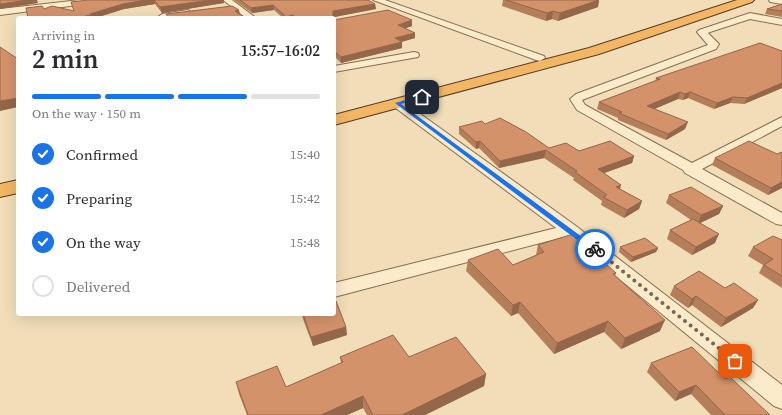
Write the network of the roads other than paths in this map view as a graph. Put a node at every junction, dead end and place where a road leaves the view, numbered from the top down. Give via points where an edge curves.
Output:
1 (101, 0) edge
2 (377, 0) edge
3 (730, 0) edge
4 (748, 0) edge
5 (773, 0) edge
6 (782, 2) edge
7 (231, 3) edge
8 (220, 8) edge
9 (399, 9) junction
10 (0, 12) edge
11 (198, 12) edge
12 (384, 12) edge
13 (169, 16) edge
14 (249, 16) edge
15 (782, 22) edge
16 (414, 55) dead end
17 (540, 58) junction
18 (336, 69) edge
19 (398, 103) junction
20 (336, 109) edge
21 (336, 119) edge
22 (782, 121) edge
23 (690, 170) junction
24 (16, 187) edge
25 (0, 191) edge
26 (16, 197) edge
27 (0, 201) edge
28 (782, 220) edge
29 (570, 230) junction
30 (336, 289) edge
31 (782, 399) edge

1 - 10 street
2 - 9 street
3 - 17 highway via 593,44
4 - 19 highway via 594,50
5 - 6 street
7 - 8 street
7 - 14 street
9 - 12 street
9 - 17 street
11 - 13 street
15 - 23 street via 750,16 715,27 702,32 714,44 712,47 576,99 581,107
16 - 18 street
17 - 20 highway
19 - 21 highway
19 - 29 street
22 - 23 street
23 - 28 street
24 - 25 highway
26 - 27 highway
29 - 30 street
29 - 31 street

